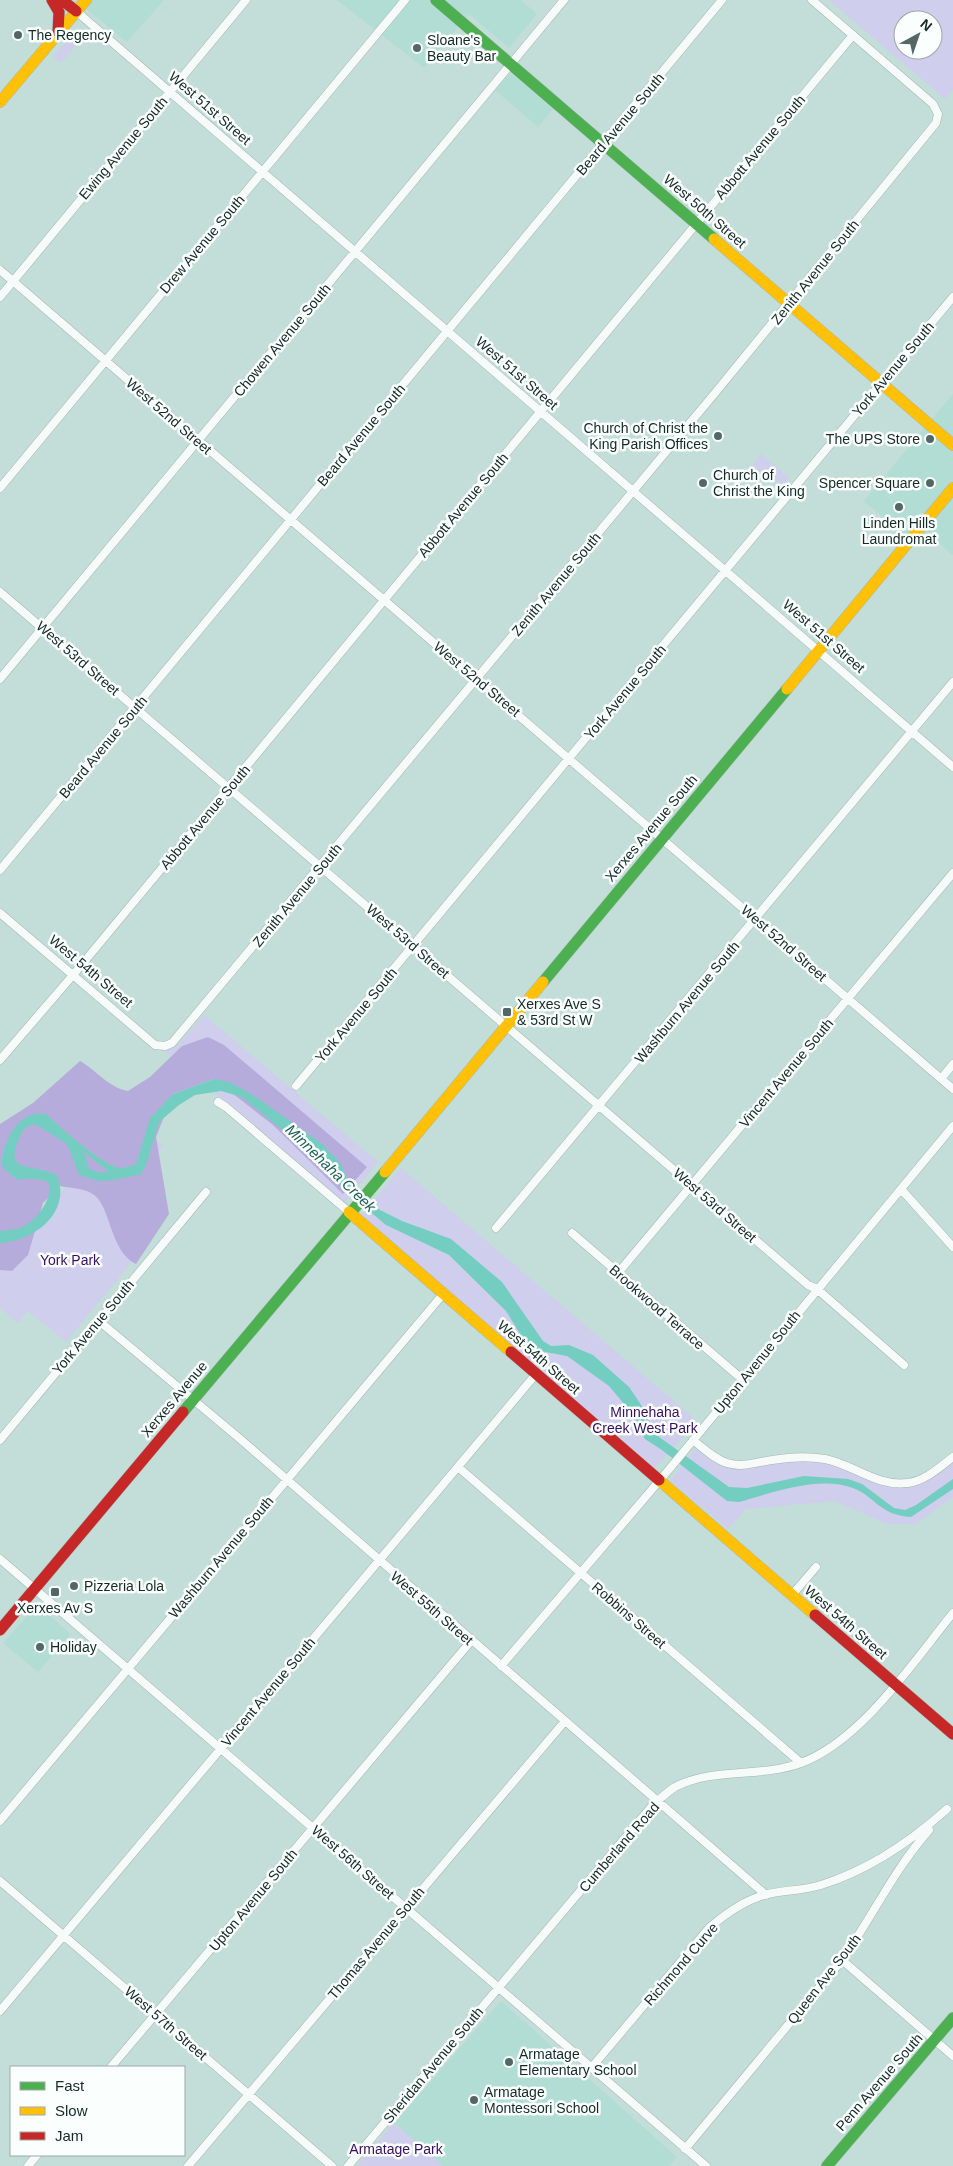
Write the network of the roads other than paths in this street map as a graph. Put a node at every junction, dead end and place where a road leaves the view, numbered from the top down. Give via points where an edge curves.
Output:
1 (52, 0) edge
2 (62, 0) edge
3 (86, 0) edge
4 (246, 0) edge
5 (405, 0) edge
6 (436, 0) edge
7 (564, 0) edge
8 (722, 0) edge
9 (812, 0) edge
10 (76, 12) junction
11 (58, 32) junction
12 (853, 34) junction
13 (510, 64) junction
14 (170, 92) junction
15 (0, 102) edge
16 (604, 143) junction
17 (261, 173) junction
18 (696, 224) junction
19 (354, 253) junction
20 (0, 270) edge
21 (13, 281) junction
22 (0, 297) edge
23 (953, 297) edge
24 (789, 304) junction
25 (446, 332) junction
26 (105, 361) junction
27 (881, 383) junction
28 (540, 413) junction
29 (198, 441) junction
30 (953, 445) edge
31 (0, 488) edge
32 (953, 488) edge
33 (632, 491) junction
34 (291, 519) junction
35 (725, 571) junction
36 (0, 592) edge
37 (384, 599) junction
38 (42, 628) junction
39 (818, 650) junction
40 (0, 679) edge
41 (477, 679) junction
42 (953, 682) edge
43 (136, 708) junction
44 (912, 732) junction
45 (570, 758) junction
46 (953, 767) edge
47 (229, 787) junction
48 (661, 839) junction
49 (321, 866) junction
50 (0, 870) edge
51 (953, 873) edge
52 (0, 912) edge
53 (756, 919) junction
54 (414, 946) junction
55 (73, 975) junction
56 (848, 999) junction
57 (507, 1025) junction
58 (165, 1046) joint
59 (0, 1060) edge
60 (953, 1064) edge
61 (941, 1079) junction
62 (296, 1086) dead end
63 (953, 1089) edge
64 (218, 1102) dead end
65 (600, 1106) junction
66 (953, 1126) edge
67 (692, 1185) junction
68 (371, 1186) joint
69 (901, 1189) junction
70 (206, 1192) dead end
71 (353, 1208) junction
72 (496, 1228) dead end
73 (572, 1233) dead end
74 (953, 1247) edge
75 (618, 1273) junction
76 (817, 1289) junction
77 (444, 1293) junction
78 (99, 1321) junction
79 (904, 1365) dead end
80 (536, 1374) junction
81 (743, 1380) junction
82 (192, 1401) junction
83 (0, 1440) edge
84 (693, 1440) junction
85 (953, 1456) edge
86 (458, 1467) junction
87 (286, 1480) junction
88 (659, 1480) junction
89 (0, 1559) edge
90 (378, 1561) junction
91 (816, 1567) dead end
92 (580, 1573) junction
93 (35, 1589) junction
94 (792, 1594) junction
95 (953, 1613) edge
96 (0, 1630) edge
97 (471, 1641) junction
98 (501, 1666) junction
99 (128, 1668) junction
100 (895, 1684) junction
101 (565, 1721) junction
102 (953, 1734) edge
103 (221, 1748) junction
104 (801, 1763) junction
105 (658, 1801) junction
106 (953, 1802) edge
107 (947, 1809) junction
108 (0, 1821) edge
109 (314, 1829) junction
110 (0, 1881) edge
111 (766, 1895) junction
112 (406, 1908) junction
113 (64, 1934) junction
114 (842, 1960) junction
115 (499, 1988) junction
116 (0, 2011) edge
117 (156, 2015) junction
118 (953, 2018) edge
119 (934, 2040) junction
120 (953, 2056) edge
121 (112, 2066) edge
122 (592, 2067) junction
123 (249, 2094) junction
124 (685, 2149) junction
125 (37, 2156) edge
126 (28, 2166) edge
127 (188, 2166) edge
128 (332, 2166) edge
129 (348, 2166) edge
130 (706, 2166) edge
131 (827, 2166) edge

1 - 11 street via 58,10
2 - 10 street, West 51st Street
3 - 10 street
4 - 14 street, Ewing Avenue South
5 - 17 street, Drew Avenue South
6 - 13 street, West 50th Street
7 - 13 street, Chowen Avenue South
8 - 16 street, Beard Avenue South
9 - 12 street
10 - 11 street
10 - 14 street, West 51st Street
11 - 15 street
12 - 18 street, Abbott Avenue South
12 - 24 street, Zenith Avenue South via 933,104 938,114 936,123
13 - 16 street, West 50th Street
13 - 19 street, Chowen Avenue South
14 - 17 street, West 51st Street
14 - 21 street, Ewing Avenue South
16 - 18 street, West 50th Street
16 - 25 street, Beard Avenue South
17 - 19 street, West 51st Street
17 - 26 street, Drew Avenue South
18 - 24 street, West 50th Street
18 - 28 street, Abbott Avenue South
19 - 25 street, West 51st Street
19 - 29 street, Chowen Avenue South
20 - 21 street, West 52nd Street
21 - 22 street, Ewing Avenue South
21 - 26 street, West 52nd Street
23 - 27 street, York Avenue South
24 - 27 street, West 50th Street
24 - 33 street, Zenith Avenue South
25 - 28 street, West 51st Street
25 - 34 street, Beard Avenue South
26 - 29 street, West 52nd Street
26 - 31 street, Drew Avenue South
27 - 30 street, West 50th Street
27 - 35 street, York Avenue South
28 - 33 street, West 51st Street
28 - 37 street, Abbott Avenue South
29 - 34 street, West 52nd Street
29 - 38 street, Chowen Avenue South
32 - 39 street, Xerxes Avenue South
33 - 35 street, West 51st Street
33 - 41 street, Zenith Avenue South
34 - 37 street, West 52nd Street
34 - 43 street, Beard Avenue South
35 - 39 street, West 51st Street
35 - 45 street, York Avenue South
36 - 38 street, West 53rd Street
37 - 41 street, West 52nd Street
37 - 47 street, Abbott Avenue South
38 - 40 street, Chowen Avenue South
38 - 43 street, West 53rd Street
39 - 44 street, West 51st Street
39 - 48 street, Xerxes Avenue South
41 - 45 street, West 52nd Street
41 - 49 street, Zenith Avenue South
42 - 44 street, Washburn Avenue South
43 - 47 street, West 53rd Street
43 - 50 street, Beard Avenue South
44 - 46 street, West 51st Street
44 - 53 street, Washburn Avenue South
45 - 48 street, West 52nd Street
45 - 54 street, York Avenue South
47 - 49 street, West 53rd Street
47 - 55 street, Abbott Avenue South
48 - 53 street, West 52nd Street
48 - 57 street, Xerxes Avenue South
49 - 54 street, West 53rd Street
49 - 58 street, Zenith Avenue South via 172,1044
51 - 56 street, Vincent Avenue South
52 - 55 street, West 54th Street
53 - 56 street, West 52nd Street
53 - 65 street, Washburn Avenue South
54 - 57 street, West 53rd Street
54 - 62 street, York Avenue South
55 - 58 street, West 54th Street via 155,1045
55 - 59 street, Abbott Avenue South
56 - 61 street, West 52nd Street
56 - 67 street, Vincent Avenue South
57 - 65 street, West 53rd Street
57 - 68 street, Xerxes Avenue South
60 - 61 street
61 - 63 street, West 52nd Street
64 - 71 street, West 54th Street
65 - 67 street, West 53rd Street
65 - 72 street, Washburn Avenue South
66 - 69 street, Upton Avenue South
67 - 75 street, Vincent Avenue South
67 - 76 street, West 53rd Street via 808,1285
68 - 71 street, Xerxes Avenue
69 - 74 street
69 - 76 street, Upton Avenue South
70 - 78 street, York Avenue South
71 - 77 street, West 54th Street
71 - 82 street, Xerxes Avenue
73 - 75 street, Brookwood Terrace
75 - 81 street, Brookwood Terrace
76 - 79 street, West 53rd Street
76 - 81 street, Upton Avenue South
77 - 80 street, West 54th Street
77 - 87 street, Washburn Avenue South
78 - 82 street, West 55th Street
78 - 83 street, York Avenue South
80 - 86 street, Vincent Avenue South
80 - 88 street, West 54th Street
81 - 84 street, Upton Avenue South
82 - 87 street, West 55th Street
82 - 93 street, Xerxes Avenue
84 - 85 street via 728,1464 790,1457 826,1459 871,1479 897,1484 923,1478
84 - 88 street, Upton Avenue South
86 - 90 street, Vincent Avenue South
86 - 92 street, Robbins Street
87 - 90 street, West 55th Street
87 - 99 street, Washburn Avenue South
88 - 92 street, Upton Avenue South
88 - 94 street, West 54th Street
89 - 93 street, West 56th Street
90 - 97 street, West 55th Street
90 - 103 street, Vincent Avenue South
91 - 94 street
92 - 98 street, Upton Avenue South
92 - 104 street, Robbins Street
93 - 96 street, Xerxes Avenue
93 - 99 street, West 56th Street
94 - 100 street, West 54th Street
95 - 100 street, Cumberland Road
97 - 98 street, West 55th Street
97 - 109 street, Upton Avenue South
98 - 101 street, West 55th Street
99 - 103 street, West 56th Street
99 - 108 street, Washburn Avenue South
100 - 102 street, West 54th Street
100 - 104 street, Cumberland Road via 840,1742
101 - 105 street, West 55th Street
101 - 112 street, Thomas Avenue South
103 - 109 street, West 56th Street
103 - 113 street, Vincent Avenue South
104 - 105 street, Cumberland Road via 766,1773 710,1777 675,1787
105 - 111 street, West 55th Street
105 - 115 street, Cumberland Road
106 - 107 street, Queen Ave South
107 - 111 street, Richmond Curve via 900,1848 847,1876 818,1886
107 - 114 street, Queen Ave South via 902,1863
109 - 112 street, West 56th Street
109 - 117 street, Upton Avenue South
110 - 113 street, West 57th Street
111 - 122 street, Richmond Curve via 744,1903 709,1928
112 - 115 street, West 56th Street
112 - 123 street, Thomas Avenue South
113 - 116 street, Vincent Avenue South
113 - 117 street, West 57th Street
114 - 119 street
114 - 124 street, Queen Ave South
115 - 122 street, West 56th Street
115 - 129 street, Sheridan Avenue South
117 - 121 street, Upton Avenue South
117 - 123 street, West 57th Street
118 - 119 street, Penn Avenue South
119 - 120 street
119 - 131 street, Penn Avenue South
122 - 124 street, West 56th Street
123 - 127 street, Thomas Avenue South
123 - 128 street, West 57th Street
124 - 130 street, West 56th Street
125 - 126 street

